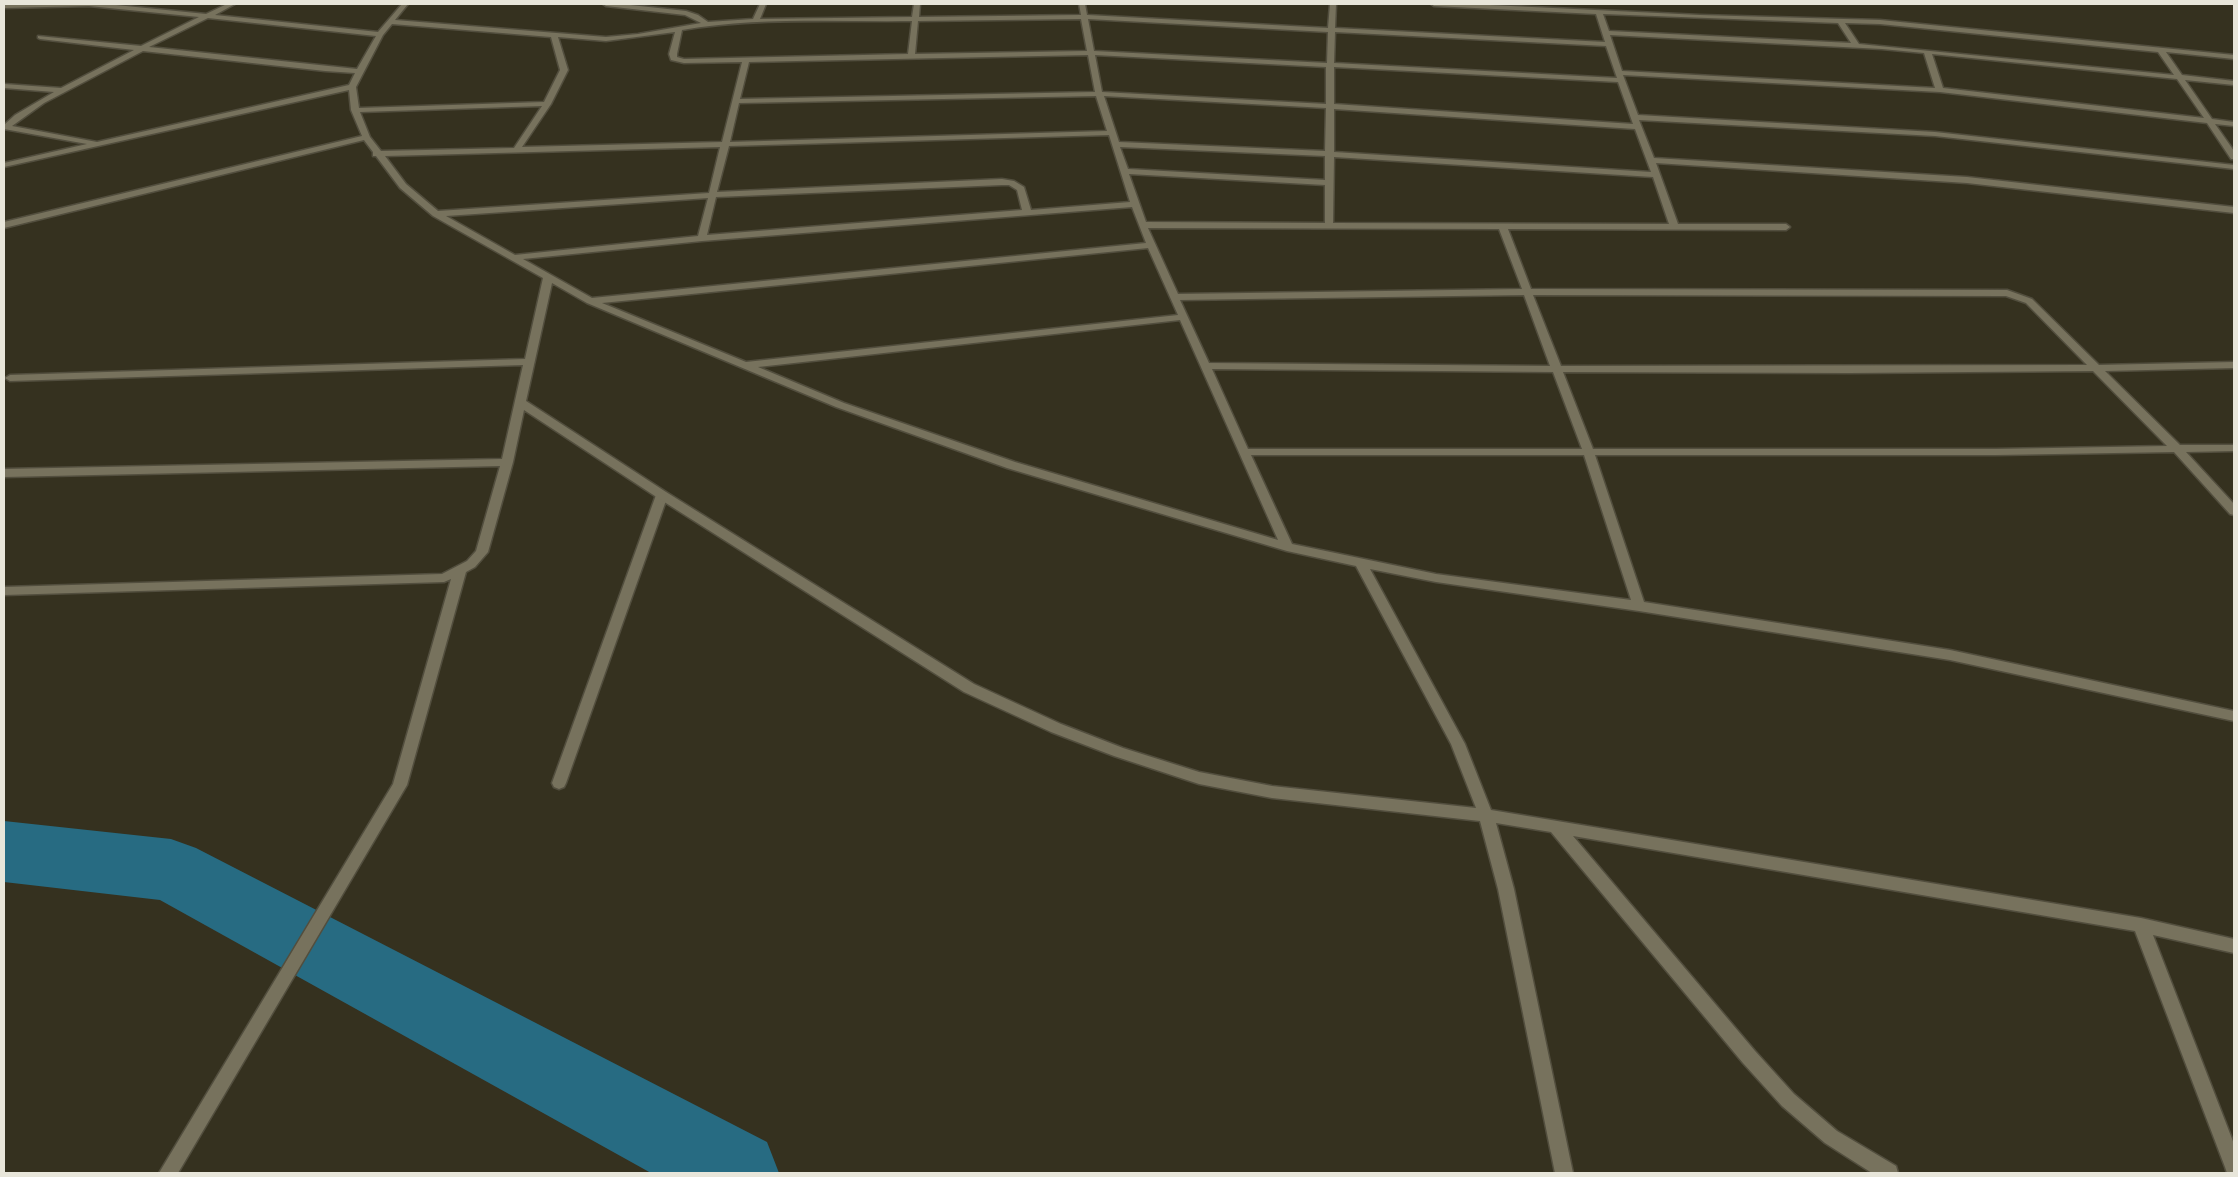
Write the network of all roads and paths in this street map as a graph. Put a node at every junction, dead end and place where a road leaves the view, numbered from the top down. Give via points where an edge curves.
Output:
1 (232, 4) edge
2 (405, 4) edge
3 (606, 4) edge
4 (763, 4) edge
5 (917, 4) edge
6 (1082, 4) edge
7 (1333, 4) edge
8 (1434, 4) edge
9 (6, 6) edge
10 (1599, 12) junction
11 (206, 16) junction
12 (1084, 17) junction
13 (916, 18) junction
14 (1840, 20) junction
15 (756, 21) junction
16 (390, 22) junction
17 (706, 24) junction
18 (679, 29) junction
19 (1332, 29) junction
20 (1606, 33) junction
21 (380, 34) junction
22 (554, 36) junction
23 (40, 37) dead end
24 (1610, 44) junction
25 (1856, 45) junction
26 (144, 48) junction
27 (2160, 49) junction
28 (1927, 51) junction
29 (1092, 53) junction
30 (910, 56) junction
31 (2234, 57) edge
32 (746, 60) junction
33 (1330, 65) junction
34 (359, 70) junction
35 (1620, 77) junction
36 (2179, 78) junction
37 (2234, 83) edge
38 (4, 86) edge
39 (352, 87) junction
40 (62, 90) junction
41 (1940, 90) junction
42 (1100, 94) junction
43 (737, 101) junction
44 (547, 104) junction
45 (1330, 106) junction
46 (355, 110) junction
47 (1634, 117) junction
48 (2209, 121) junction
49 (2234, 124) edge
50 (1638, 127) junction
51 (1112, 133) junction
52 (366, 138) junction
53 (101, 144) junction
54 (1116, 144) junction
55 (726, 145) junction
56 (516, 150) junction
57 (376, 154) junction
58 (1330, 154) junction
59 (2234, 157) edge
60 (1650, 160) junction
61 (4, 166) edge
62 (2234, 168) edge
63 (1124, 171) junction
64 (1656, 175) junction
65 (1329, 183) junction
66 (713, 195) junction
67 (1135, 204) junction
68 (2234, 210) edge
69 (1027, 212) junction
70 (436, 214) junction
71 (4, 225) edge
72 (1142, 226) junction
73 (1329, 227) junction
74 (1675, 227) junction
75 (1786, 227) dead end
76 (1502, 228) junction
77 (702, 238) junction
78 (1151, 245) junction
79 (511, 258) junction
80 (548, 278) junction
81 (1527, 292) junction
82 (1174, 297) junction
83 (590, 301) junction
84 (1183, 317) junction
85 (530, 362) junction
86 (2234, 365) edge
87 (745, 366) junction
88 (1205, 366) junction
89 (2097, 369) junction
90 (1558, 370) junction
91 (10, 378) dead end
92 (520, 403) junction
93 (2234, 448) edge
94 (2177, 449) junction
95 (1588, 451) junction
96 (1244, 452) junction
97 (507, 462) junction
98 (4, 473) edge
99 (662, 495) junction
100 (2234, 511) edge
101 (1287, 547) junction
102 (1361, 563) junction
103 (460, 571) junction
104 (4, 591) edge
105 (1639, 606) junction
106 (2234, 716) edge
107 (559, 783) dead end
108 (1486, 815) junction
109 (1556, 827) junction
110 (2141, 925) junction
111 (2234, 946) edge
112 (2234, 1167) edge
113 (168, 1173) edge
114 (1564, 1173) edge
115 (1889, 1173) edge

1 - 11 street
2 - 16 street
3 - 17 street via 686,13
4 - 15 street
5 - 13 street
6 - 12 street
7 - 19 street
8 - 10 street
9 - 11 street via 89,4
10 - 14 street via 1700,18
10 - 20 street
11 - 21 street
11 - 26 street
12 - 13 street
12 - 19 street
12 - 29 street
13 - 15 street
13 - 30 street
14 - 25 street
14 - 27 street
15 - 17 street
16 - 21 street
16 - 22 street
17 - 18 street
18 - 22 street via 622,38
18 - 32 street via 673,54 678,60
19 - 24 street
19 - 33 street
20 - 24 street
20 - 25 street
21 - 34 street
22 - 44 street via 564,70
23 - 26 street
24 - 35 street
25 - 28 street
26 - 34 street
26 - 40 street
27 - 31 street
27 - 36 street
28 - 36 street
28 - 41 street
29 - 30 street
29 - 33 street
29 - 42 street
30 - 32 street
32 - 43 street
33 - 35 street
33 - 45 street
34 - 39 street
35 - 41 street
35 - 47 street
36 - 37 street
36 - 48 street
38 - 40 street
39 - 46 street
39 - 53 street
40 - 53 street via 6,127
41 - 48 street
42 - 43 street
42 - 45 street
42 - 51 street
43 - 55 street
44 - 46 street
44 - 56 street
45 - 50 street
45 - 58 street
46 - 52 street
47 - 50 street
47 - 62 street via 1912,132
48 - 49 street
48 - 59 street
50 - 60 street
51 - 54 street
51 - 55 street
52 - 57 street
52 - 71 street
53 - 61 street
54 - 58 street
54 - 63 street
55 - 56 street
55 - 66 street
56 - 57 street
57 - 70 street via 403,186
58 - 64 street
58 - 65 street
60 - 64 street
60 - 68 street via 1967,180
63 - 65 street
63 - 67 street
64 - 74 street
65 - 73 street
66 - 69 street via 1002,182 1021,189
66 - 70 street
66 - 77 street
67 - 69 street
67 - 72 street
69 - 77 street
70 - 79 street
72 - 73 street
72 - 78 street
73 - 76 street
74 - 75 street
74 - 76 street
76 - 81 street
77 - 79 street
78 - 82 street
78 - 83 street
79 - 80 street
80 - 83 street
80 - 85 street
81 - 82 street
81 - 89 street via 2007,294 2028,301
81 - 90 street
82 - 84 street
83 - 87 street
84 - 87 street
84 - 88 street
85 - 91 street
85 - 92 street
86 - 89 street
87 - 101 street via 840,405 1011,465
88 - 90 street
88 - 96 street
89 - 90 street
89 - 94 street
90 - 95 street
92 - 97 street
92 - 99 street
93 - 94 street
94 - 95 street
94 - 100 street
95 - 96 street
95 - 105 street
96 - 101 street
97 - 98 street
97 - 103 street via 482,552
99 - 107 street
99 - 108 street via 969,688 1056,728 1200,778 1272,792
101 - 102 street
102 - 105 street via 1436,578
102 - 108 street via 1458,744
103 - 104 street via 444,578
103 - 113 street via 400,785
105 - 106 street via 1950,655
108 - 109 street
108 - 114 street via 1506,889
109 - 110 street
109 - 115 street via 1788,1100 1831,1137
110 - 111 street
110 - 112 street

